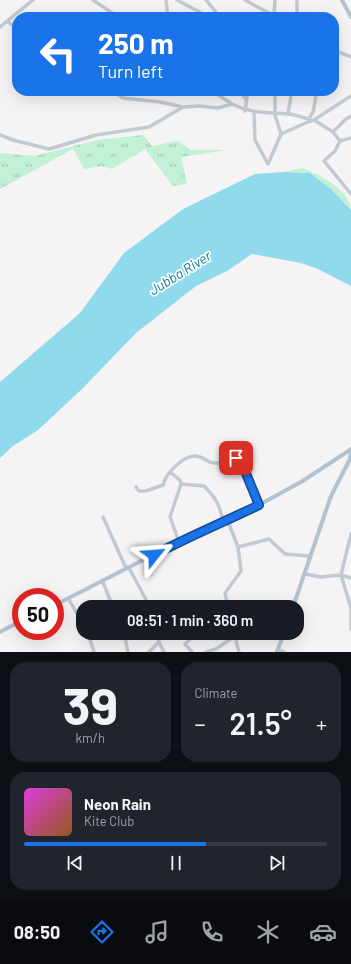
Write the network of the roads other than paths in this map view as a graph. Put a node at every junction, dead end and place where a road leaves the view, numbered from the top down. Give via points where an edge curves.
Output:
1 (33, 0) edge
2 (93, 0) edge
3 (166, 0) edge
4 (177, 0) edge
5 (206, 0) edge
6 (245, 0) edge
7 (274, 0) edge
8 (297, 0) edge
9 (342, 0) edge
10 (19, 12) edge
11 (109, 12) edge
12 (167, 12) edge
13 (195, 12) edge
14 (216, 12) edge
15 (266, 12) edge
16 (275, 12) edge
17 (297, 12) edge
18 (351, 17) edge
19 (12, 18) edge
20 (8, 22) junction
21 (12, 25) edge
22 (0, 27) edge
23 (339, 52) edge
24 (351, 57) edge
25 (119, 96) edge
26 (220, 96) edge
27 (243, 96) edge
28 (247, 96) edge
29 (275, 96) edge
30 (291, 96) edge
31 (316, 96) edge
32 (351, 96) edge
33 (246, 99) junction
34 (232, 104) junction
35 (183, 107) junction
36 (245, 111) junction
37 (254, 112) junction
38 (288, 114) junction
39 (275, 115) junction
40 (351, 116) edge
41 (310, 120) junction
42 (333, 132) junction
43 (281, 134) junction
44 (0, 135) edge
45 (351, 138) edge
46 (340, 142) junction
47 (351, 194) edge
48 (350, 449) edge
49 (170, 472) junction
50 (181, 484) junction
51 (136, 487) dead end
52 (259, 505) junction
53 (103, 516) dead end
54 (228, 520) junction
55 (223, 523) junction
56 (351, 534) edge
57 (179, 542) junction
58 (238, 547) junction
59 (309, 556) junction
60 (129, 568) junction
61 (305, 574) junction
62 (341, 575) junction
63 (351, 578) edge
64 (102, 580) junction
65 (68, 598) junction
66 (64, 600) edge
67 (110, 600) edge
68 (146, 600) edge
69 (226, 600) edge
70 (296, 600) edge
71 (76, 612) edge
72 (12, 626) edge
73 (351, 629) edge
74 (0, 632) edge
75 (90, 640) edge
76 (125, 640) edge
77 (189, 640) edge
78 (228, 640) edge
79 (235, 640) edge
80 (281, 640) edge
81 (159, 642) joint
82 (277, 651) edge
83 (94, 652) edge
84 (128, 652) edge
85 (149, 652) edge
86 (164, 652) edge
87 (192, 652) edge
88 (206, 652) edge
89 (239, 652) edge
90 (284, 652) edge

1 - 10 street
2 - 11 street
3 - 12 street
4 - 13 street
5 - 14 street
6 - 15 street
7 - 16 street
8 - 17 street
9 - 18 main road
19 - 20 street
20 - 21 street
20 - 22 street
23 - 24 street
25 - 35 street
26 - 34 street
27 - 33 street
28 - 33 street
29 - 39 street
30 - 38 street
31 - 41 street
32 - 41 street
33 - 36 street
34 - 35 street via 218,108
34 - 36 street
35 - 44 street via 149,127 96,135 49,149
36 - 37 street
37 - 39 street
37 - 43 street via 255,140 268,164
38 - 39 street
38 - 41 street
39 - 43 street
40 - 42 street
41 - 42 street
41 - 43 street
42 - 46 street
45 - 46 street
46 - 47 street via 332,155 324,161
48 - 52 main road via 301,482
48 - 59 main road via 350,459 331,496
49 - 50 street
49 - 51 street via 165,477 163,485 146,491 139,491
49 - 52 street via 190,456 200,456 216,464 236,458 245,471
50 - 55 street via 204,486 217,499
50 - 57 street via 170,516
52 - 54 main road
53 - 60 street via 125,566
54 - 55 main road
54 - 58 street
55 - 57 main road
56 - 62 street
57 - 60 main road
58 - 59 street via 269,539 285,554
58 - 69 street via 241,571 225,593
59 - 61 main road
60 - 64 main road
60 - 68 street
61 - 62 street via 321,577
61 - 70 main road
62 - 63 street
62 - 73 street via 351,608
64 - 65 main road
64 - 67 street
65 - 66 main road
65 - 71 street
72 - 74 main road
75 - 83 street
76 - 84 street
77 - 87 street via 185,644
78 - 88 street via 216,650
79 - 89 street
80 - 82 main road
81 - 85 street
81 - 86 street
82 - 90 street

